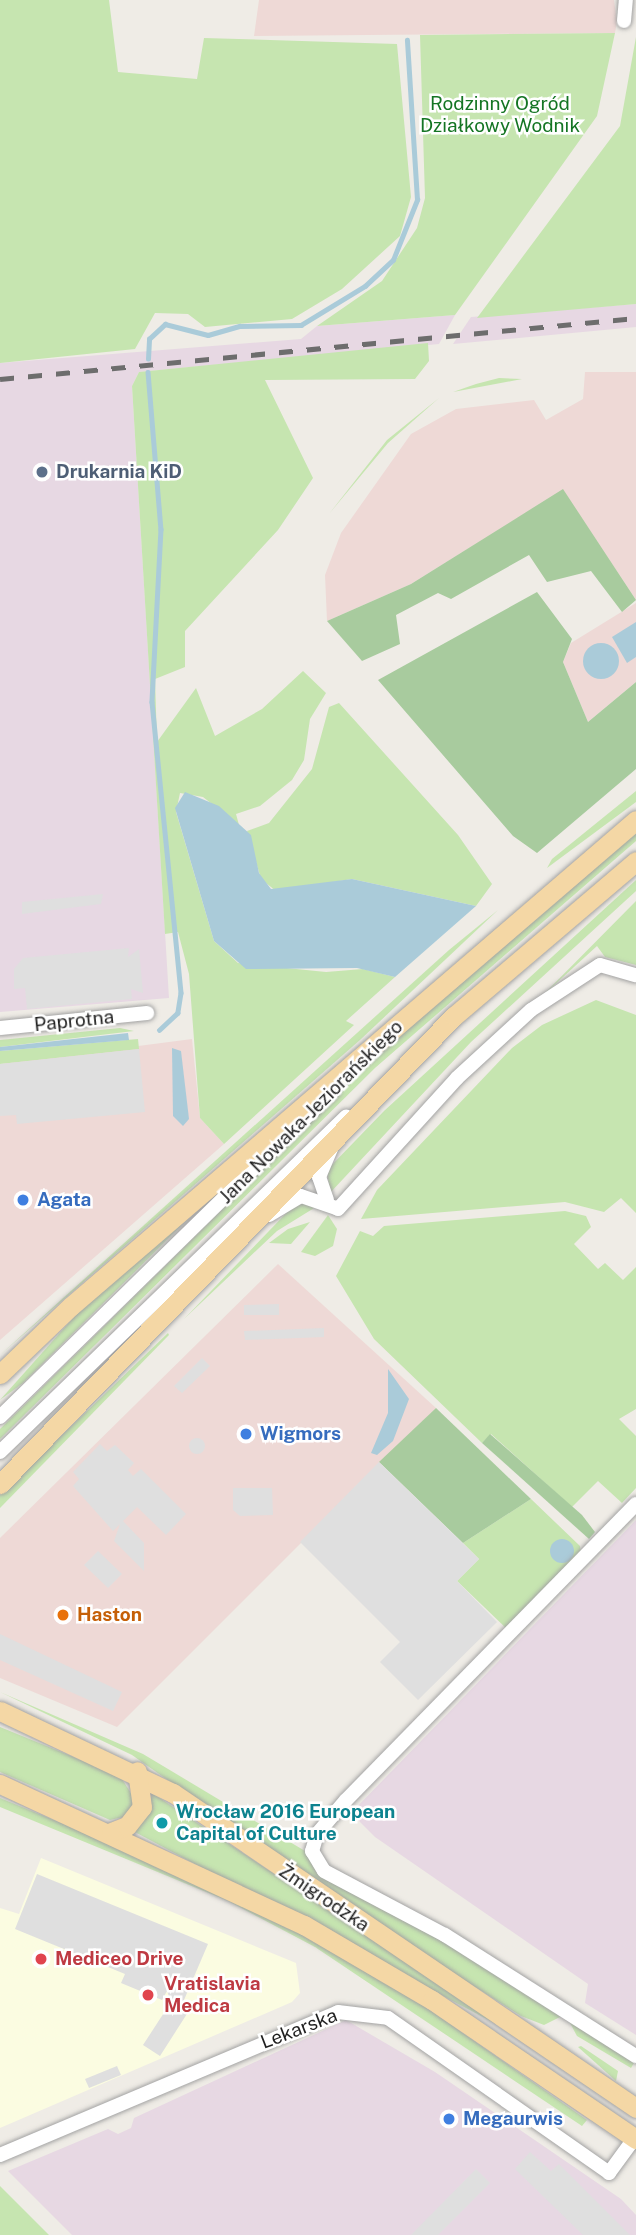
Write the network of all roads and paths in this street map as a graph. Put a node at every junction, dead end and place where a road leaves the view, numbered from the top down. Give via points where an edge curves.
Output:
1 (626, 0) edge
2 (624, 21) dead end
3 (636, 820) edge
4 (636, 861) edge
5 (636, 975) edge
6 (147, 1013) dead end
7 (0, 1028) edge
8 (367, 1054) junction
9 (373, 1099) junction
10 (333, 1142) junction
11 (327, 1200) junction
12 (260, 1221) junction
13 (0, 1374) edge
14 (0, 1418) edge
15 (0, 1452) edge
16 (0, 1483) edge
17 (636, 1504) edge
18 (0, 1711) edge
19 (137, 1771) junction
20 (0, 1784) edge
21 (111, 1832) junction
22 (636, 2056) edge
23 (636, 2108) edge
24 (636, 2138) edge
25 (0, 2155) edge

1 - 2 street
3 - 8 main road, Jana Nowaka-Jeziorańskiego
4 - 9 main road, Jana Nowaka-Jeziorańskiego via 454,1016
5 - 11 street via 608,963 552,995 495,1041 338,1209
6 - 7 street, Paprotna
8 - 13 main road via 81,1297
8 - 14 street, Jana Nowaka-Jeziorańskiego
9 - 10 main road
9 - 15 street, Jana Nowaka-Jeziorańskiego via 306,1150
10 - 11 street via 319,1177
10 - 12 main road
11 - 12 street via 301,1196
12 - 16 main road
17 - 22 street via 346,1800 317,1834 312,1851 324,1871 445,1935
18 - 19 main road, Żmigrodzka
19 - 21 main road via 142,1807 128,1826
19 - 23 main road, Żmigrodzka
20 - 21 main road, Żmigrodzka
21 - 24 main road, Żmigrodzka via 270,1908 386,1972
24 - 25 street, Lekarska via 609,2173 388,2018 338,2012

